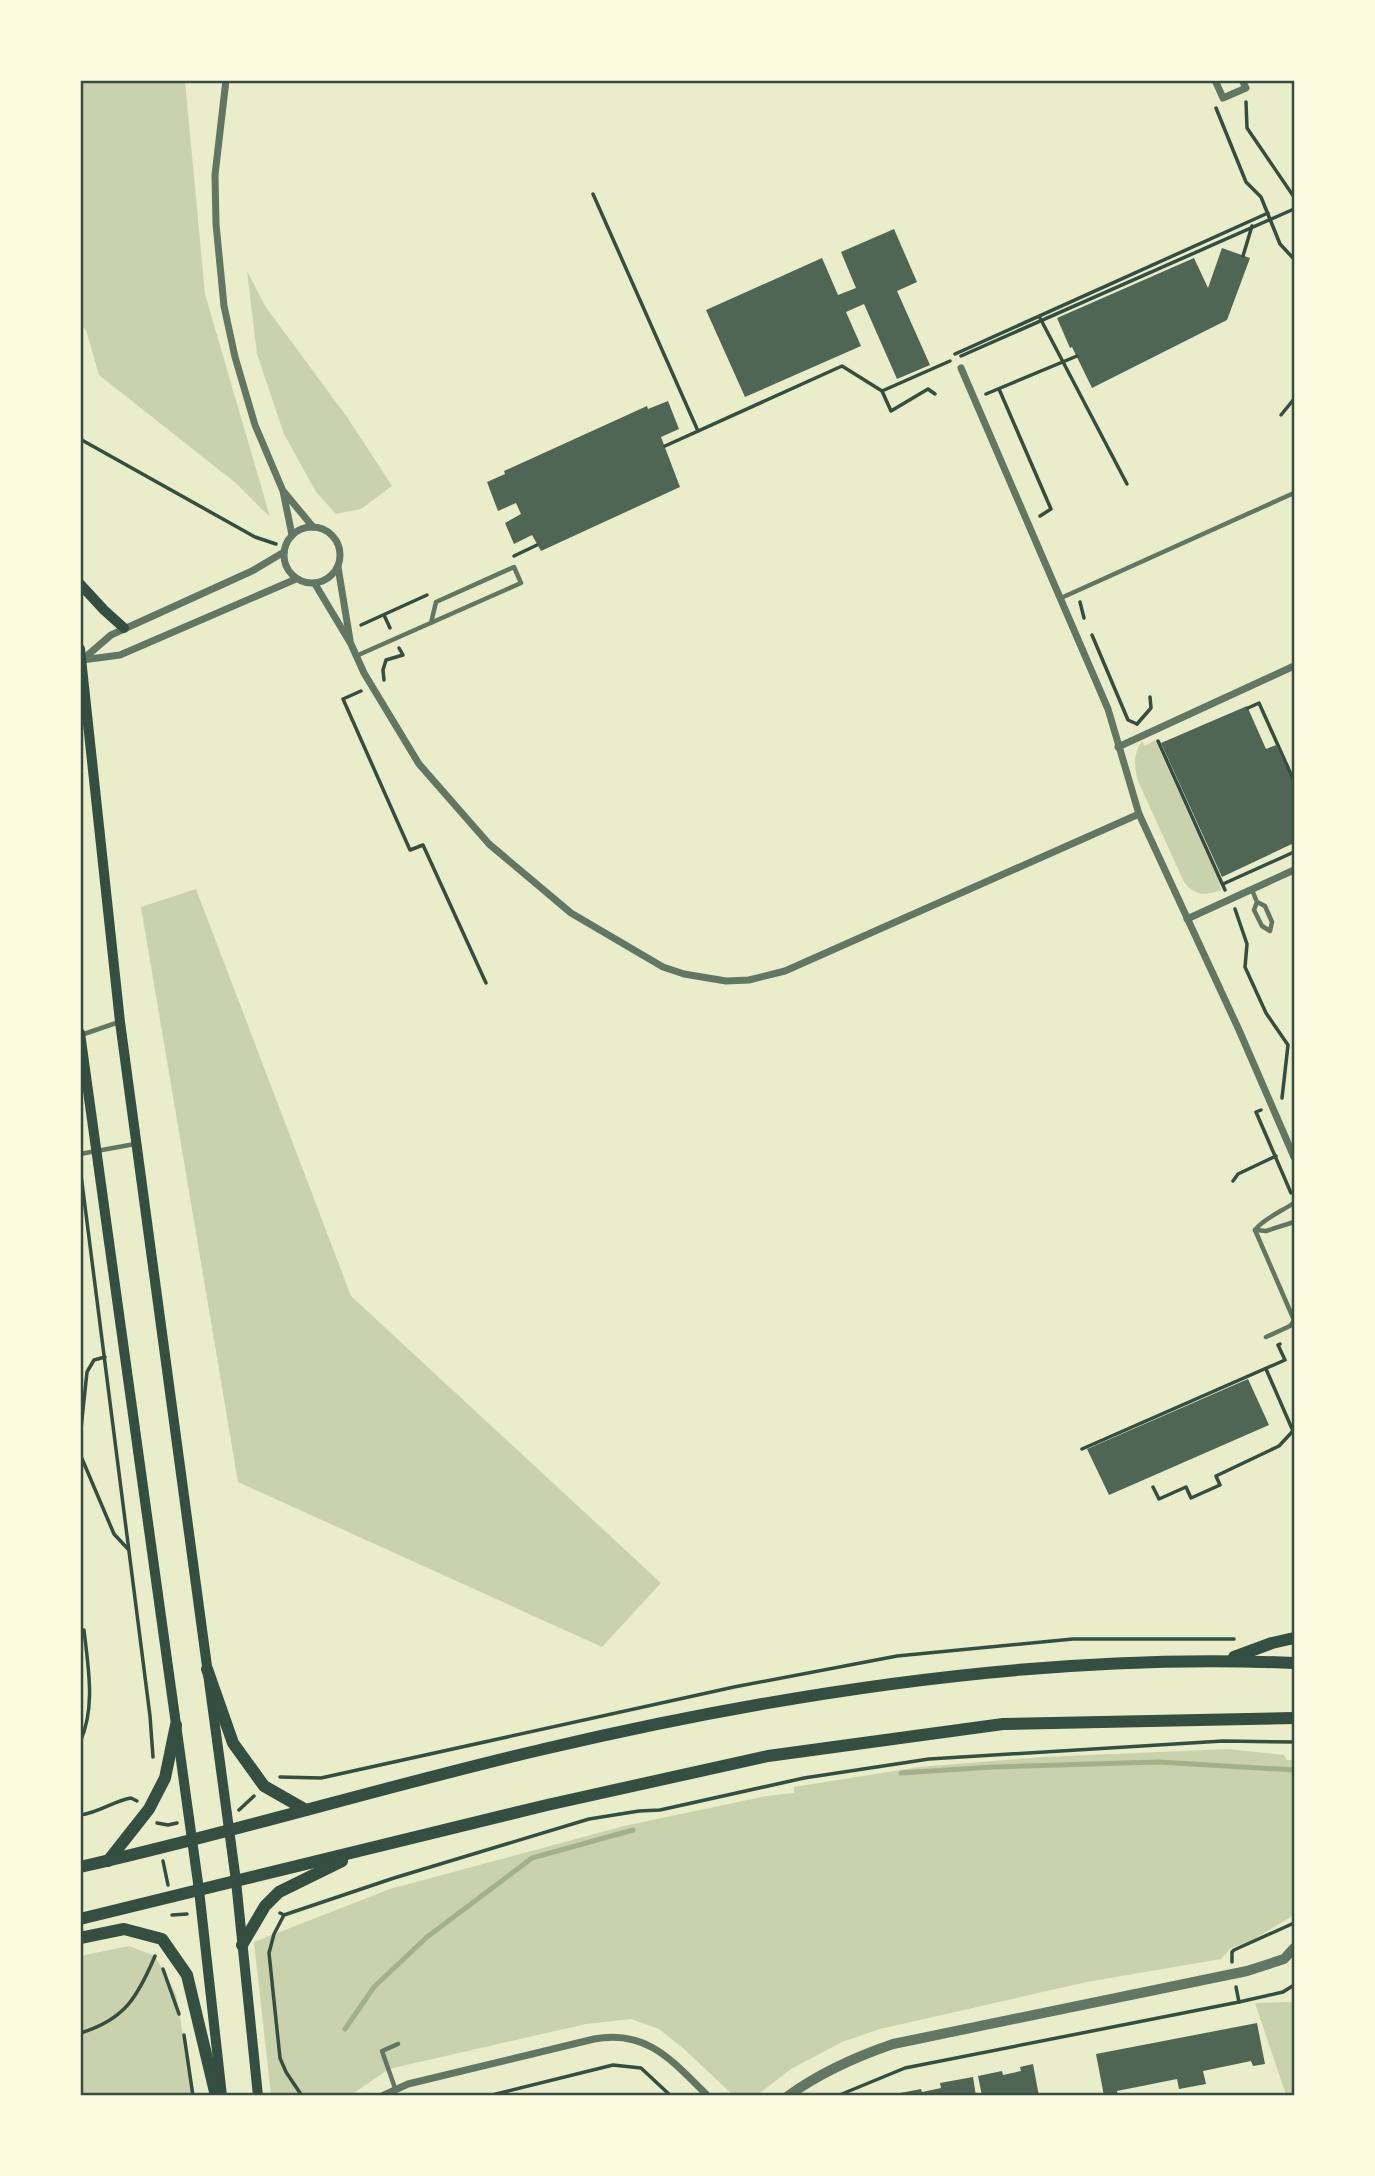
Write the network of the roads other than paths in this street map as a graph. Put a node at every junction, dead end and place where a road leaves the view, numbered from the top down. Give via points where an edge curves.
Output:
1 (226, 80) edge
2 (1215, 80) edge
3 (1244, 84) edge
4 (961, 368) dead end
5 (283, 491) junction
6 (1294, 493) edge
7 (313, 527) junction
8 (292, 535) junction
9 (284, 549) junction
10 (338, 566) junction
11 (296, 579) junction
12 (80, 584) edge
13 (315, 584) junction
14 (1060, 598) junction
15 (431, 623) junction
16 (124, 628) junction
17 (351, 644) junction
18 (356, 656) junction
19 (81, 658) edge
20 (1294, 666) edge
21 (1118, 747) junction
22 (1139, 814) junction
23 (1294, 870) edge
24 (1252, 890) junction
25 (1257, 902) junction
26 (1187, 919) junction
27 (120, 1022) junction
28 (81, 1035) edge
29 (136, 1143) junction
30 (97, 1151) junction
31 (1293, 1153) edge
32 (80, 1154) edge
33 (1294, 1202) edge
34 (1294, 1222) edge
35 (1255, 1230) junction
36 (1294, 1321) edge
37 (1266, 1336) dead end
38 (1294, 1637) edge
39 (1227, 1660) junction
40 (1294, 1663) edge
41 (207, 1669) junction
42 (1294, 1718) edge
43 (176, 1725) junction
44 (306, 1810) junction
45 (229, 1830) junction
46 (192, 1839) junction
47 (365, 1850) junction
48 (107, 1861) junction
49 (80, 1867) edge
50 (236, 1881) junction
51 (199, 1889) junction
52 (80, 1919) edge
53 (80, 1938) edge
54 (242, 1945) junction
55 (1294, 1948) edge
56 (1289, 1959) edge
57 (398, 2044) dead end
58 (396, 2088) junction
59 (216, 2095) edge
60 (222, 2095) edge
61 (258, 2095) edge
62 (382, 2095) edge
63 (708, 2095) edge
64 (789, 2095) edge

1 - 5 street via 215,176 224,306 255,425
2 - 3 street via 1223,98
4 - 14 street
5 - 7 street
5 - 8 street
6 - 14 lane
7 - 8 street
7 - 10 street via 334,537 341,551
8 - 9 street
9 - 11 street via 286,567
9 - 16 street via 252,570
10 - 13 street via 331,577
10 - 17 street
11 - 13 street
11 - 19 street via 120,655
12 - 16 main road
13 - 17 street
14 - 21 street via 1108,709
15 - 15 lane via 522,583 514,567 436,602
15 - 18 lane
16 - 19 street
17 - 18 street
18 - 22 street via 419,764 489,844 571,913 663,967 706,978 749,980 785,971
19 - 27 main road
20 - 21 street
21 - 22 street
22 - 26 street
23 - 24 street
24 - 25 lane
24 - 26 street
25 - 25 lane via 1265,906 1272,922 1270,931 1254,910
26 - 31 street
27 - 28 lane
27 - 29 main road
28 - 30 main road
29 - 30 lane
29 - 41 main road
30 - 32 lane
30 - 43 main road
33 - 35 lane
34 - 35 lane
35 - 36 lane
36 - 37 lane
38 - 39 main road
39 - 40 main road
39 - 44 main road via 991,1671 759,1704 544,1749
41 - 44 main road via 233,1743 264,1786
41 - 45 main road
42 - 47 main road via 1003,1724 768,1756
43 - 46 main road
43 - 48 main road via 165,1778 149,1809
44 - 45 main road
45 - 46 main road
45 - 50 main road
46 - 48 main road
46 - 51 main road
47 - 50 main road
47 - 54 main road via 279,1892
48 - 49 main road
50 - 51 main road
50 - 54 main road
51 - 52 main road
51 - 60 main road
53 - 59 main road via 124,1929 162,1940 187,1975
54 - 61 main road
55 - 56 street
56 - 64 street via 893,2044 847,2061
57 - 58 lane via 382,2050
58 - 62 street
58 - 63 street via 618,2036 662,2052

